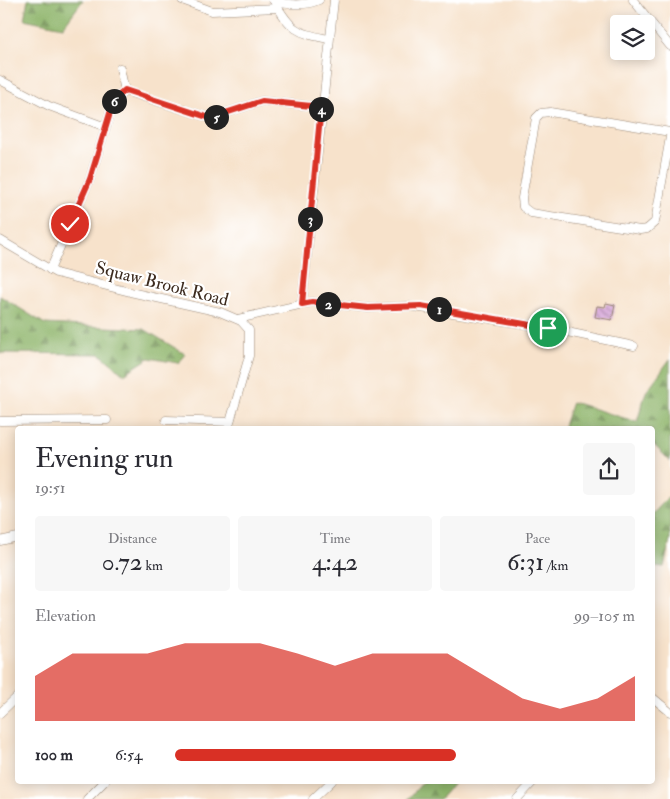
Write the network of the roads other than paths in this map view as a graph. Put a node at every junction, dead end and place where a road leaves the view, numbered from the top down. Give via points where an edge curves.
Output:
1 (182, 0) edge
2 (320, 0) edge
3 (334, 0) edge
4 (633, 0) edge
5 (275, 3) edge
6 (329, 38) junction
7 (670, 46) edge
8 (120, 68) dead end
9 (0, 80) edge
10 (125, 90) junction
11 (321, 107) junction
12 (106, 127) junction
13 (670, 132) edge
14 (670, 136) edge
15 (0, 240) edge
16 (50, 270) junction
17 (302, 304) junction
18 (238, 319) junction
19 (634, 346) dead end
20 (107, 420) dead end
21 (166, 420) dead end
22 (0, 421) edge
23 (229, 425) edge
24 (15, 538) edge
25 (0, 541) edge
26 (15, 699) edge
27 (655, 700) edge
28 (670, 712) edge
29 (0, 713) edge
30 (102, 784) edge
31 (329, 784) edge
32 (531, 784) edge
33 (87, 799) edge
34 (313, 799) edge
35 (517, 799) edge

1 - 5 street via 212,11
2 - 5 street via 313,3
3 - 6 street
4 - 7 street
5 - 6 street via 282,15 302,34
6 - 11 street
8 - 10 street
9 - 12 street via 49,106
10 - 11 street via 210,118 262,101
10 - 12 street via 114,100
11 - 17 street
12 - 16 street via 90,179
13 - 14 street via 541,113 536,118 523,207 531,213 648,229 655,222
15 - 16 street, Squaw Brook Road
16 - 18 street, Squaw Brook Road
17 - 18 street
17 - 19 street via 312,302 368,308 421,306
18 - 23 street, Squaw Brook Road via 247,327 250,340 247,367
20 - 22 street
21 - 23 street
24 - 25 street
26 - 29 street
27 - 28 street
30 - 33 street
31 - 34 street
32 - 35 street

